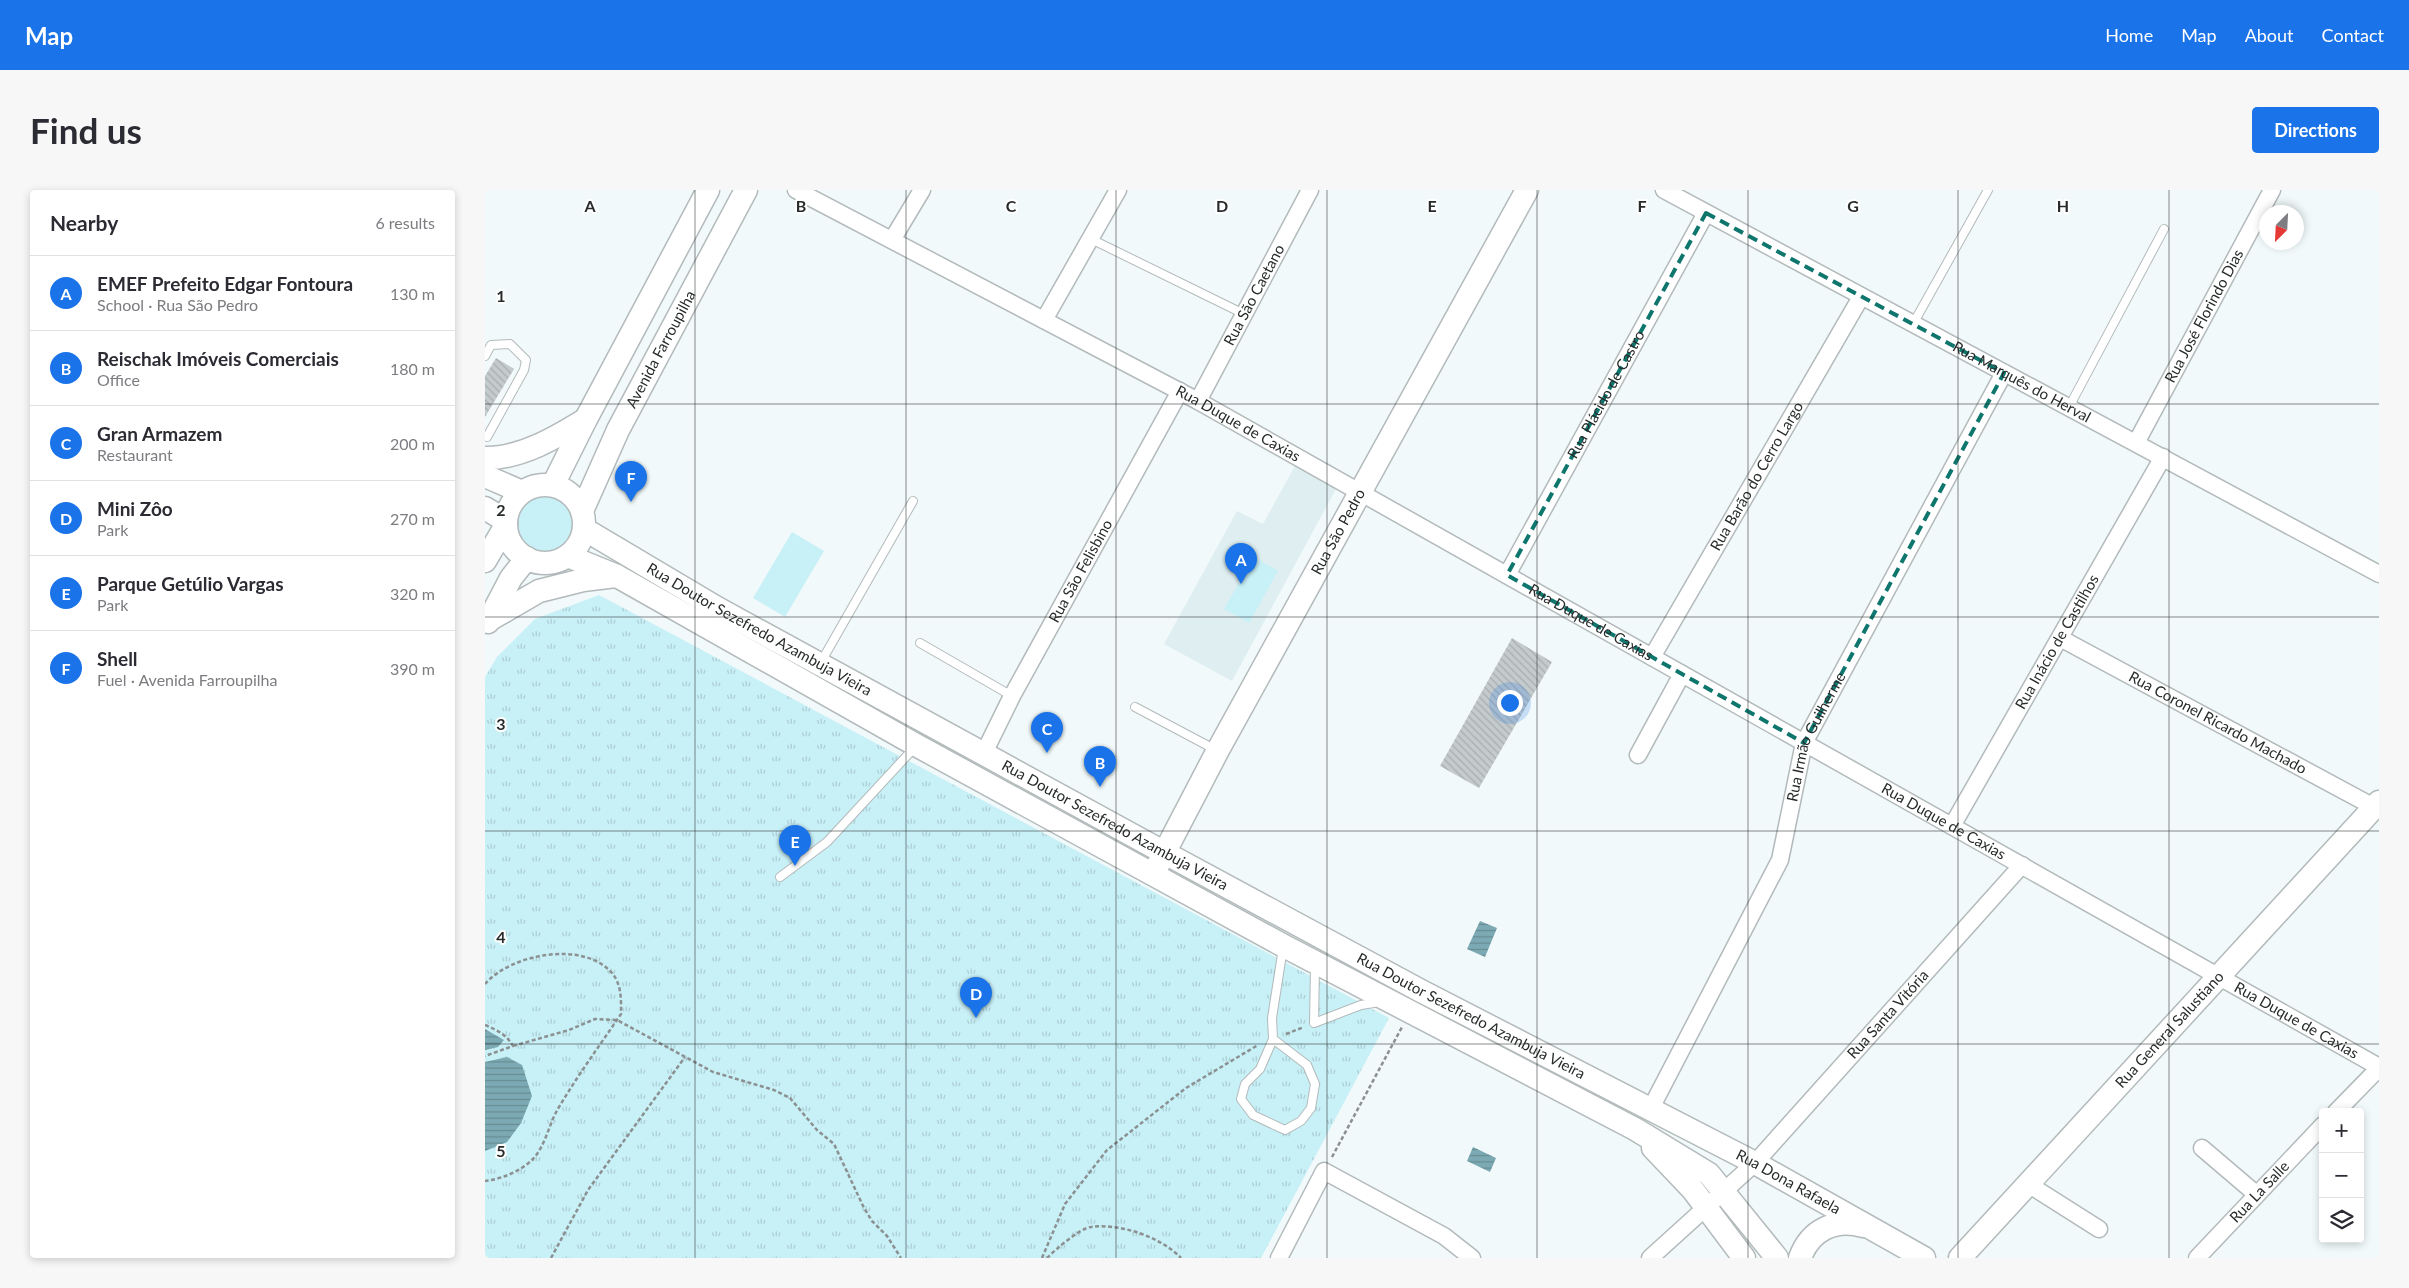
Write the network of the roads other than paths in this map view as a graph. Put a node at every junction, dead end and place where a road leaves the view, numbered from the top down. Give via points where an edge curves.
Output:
1 (708, 190) edge
2 (746, 190) edge
3 (796, 190) edge
4 (922, 190) edge
5 (1118, 190) edge
6 (1310, 190) edge
7 (1527, 190) edge
8 (1664, 190) edge
9 (1988, 190) edge
10 (2272, 190) edge
11 (1706, 213) junction
12 (2165, 229) dead end
13 (1091, 239) junction
14 (892, 240) junction
15 (1861, 297) junction
16 (1244, 314) junction
17 (1044, 320) junction
18 (1913, 324) junction
19 (485, 356) edge
20 (2004, 373) junction
21 (1180, 391) junction
22 (1198, 400) junction
23 (2069, 407) junction
24 (586, 419) junction
25 (2136, 442) junction
26 (486, 447) edge
27 (2163, 457) junction
28 (485, 476) edge
29 (553, 485) junction
30 (522, 492) junction
31 (1361, 493) junction
32 (913, 502) dead end
33 (485, 508) edge
34 (583, 520) junction
35 (506, 523) junction
36 (568, 556) junction
37 (527, 558) junction
38 (485, 561) edge
39 (2379, 574) edge
40 (1507, 575) junction
41 (617, 576) junction
42 (487, 624) edge
43 (2060, 638) junction
44 (920, 643) dead end
45 (1652, 657) junction
46 (820, 664) junction
47 (1682, 674) junction
48 (1012, 696) junction
49 (1135, 707) dead end
50 (1804, 743) junction
51 (916, 745) junction
52 (1218, 750) junction
53 (984, 753) junction
54 (1638, 755) dead end
55 (2377, 805) edge
56 (1952, 826) junction
57 (1165, 853) junction
58 (2021, 866) junction
59 (1153, 875) junction
60 (780, 877) dead end
61 (1284, 946) junction
62 (1315, 962) junction
63 (2217, 976) junction
64 (1387, 1001) junction
65 (1273, 1039) junction
66 (2379, 1068) edge
67 (2340, 1108) edge
68 (1651, 1110) junction
69 (1635, 1129) junction
70 (2319, 1129) edge
71 (2201, 1148) dead end
72 (1755, 1164) junction
73 (2028, 1184) junction
74 (1724, 1192) junction
75 (2256, 1194) junction
76 (1707, 1207) junction
77 (1866, 1226) junction
78 (2099, 1229) dead end
79 (1279, 1258) edge
80 (1472, 1258) edge
81 (1650, 1258) edge
82 (1744, 1258) edge
83 (1777, 1258) edge
84 (1801, 1258) edge
85 (1924, 1258) edge
86 (1960, 1258) edge
87 (2197, 1258) edge

1 - 24 main road
2 - 34 main road, Avenida Farroupilha via 618,430
3 - 14 street, Rua Duque de Caxias
4 - 14 street
5 - 13 street
6 - 16 street, Rua São Caetano
7 - 31 main road, Rua São Pedro
8 - 11 street, Rua Marquês do Herval
9 - 18 lane
10 - 25 street, Rua José Florindo Dias
11 - 15 street, Rua Marquês do Herval
11 - 40 street, Rua Plácido de Castro
12 - 23 lane
13 - 16 lane
13 - 17 street
14 - 17 street, Rua Duque de Caxias
15 - 18 street, Rua Marquês do Herval
15 - 45 street, Rua Barão do Cerro Largo
16 - 22 street, Rua São Caetano
17 - 21 street, Rua Duque de Caxias
18 - 20 street, Rua Marquês do Herval
19 - 26 lane via 491,345 510,344 525,360 524,370
20 - 23 street, Rua Marquês do Herval
20 - 50 street, Rua Irmão Guilherme
21 - 22 street, Rua Duque de Caxias
21 - 48 street, Rua São Felisbino
22 - 31 street, Rua Duque de Caxias
23 - 25 street, Rua Marquês do Herval
24 - 26 main road via 551,441 497,458
24 - 29 main road
25 - 27 street, Rua Marquês do Herval
27 - 39 street, Rua Marquês do Herval
27 - 43 street, Rua Inácio de Castilhos
28 - 30 main road
29 - 30 main road
29 - 34 main road via 576,499
30 - 35 main road via 511,505
31 - 40 street, Rua Duque de Caxias
31 - 52 main road, Rua São Pedro
32 - 46 lane
33 - 35 main road
34 - 36 main road via 579,544
34 - 46 main road, Rua Doutor Sezefredo Azambuja Vieira via 717,608
35 - 37 main road via 511,543
35 - 38 main road
36 - 37 main road via 548,563
36 - 41 main road, Rua Doutor Sezefredo Azambuja Vieira
37 - 42 main road via 511,578
40 - 45 street, Rua Duque de Caxias
41 - 42 main road via 539,591
41 - 51 main road, Rua Doutor Sezefredo Azambuja Vieira
43 - 55 street, Rua Coronel Ricardo Machado
43 - 56 street, Rua Inácio de Castilhos
44 - 48 lane
45 - 47 street, Rua Duque de Caxias
46 - 53 main road, Rua Doutor Sezefredo Azambuja Vieira
47 - 50 street, Rua Duque de Caxias
47 - 54 street
48 - 53 street, Rua São Felisbino
49 - 52 lane
50 - 56 street, Rua Duque de Caxias
50 - 68 street, Rua Irmão Guilherme via 1780,860
51 - 59 main road, Rua Doutor Sezefredo Azambuja Vieira
51 - 60 lane via 827,842
52 - 57 main road, Rua São Pedro
53 - 57 main road, Rua Doutor Sezefredo Azambuja Vieira
55 - 63 main road, Rua General Salustiano
56 - 58 street, Rua Duque de Caxias
57 - 59 main road, Rua São Pedro
57 - 68 main road, Rua Doutor Sezefredo Azambuja Vieira
58 - 63 street, Rua Duque de Caxias
58 - 72 street, Rua Santa Vitória
59 - 61 main road, Rua Doutor Sezefredo Azambuja Vieira
61 - 62 main road, Rua Doutor Sezefredo Azambuja Vieira
61 - 65 lane via 1272,1018
62 - 64 main road, Rua Doutor Sezefredo Azambuja Vieira
62 - 64 lane via 1314,1023 1361,1005
63 - 66 street, Rua Duque de Caxias
63 - 73 main road, Rua General Salustiano
64 - 69 main road, Rua Doutor Sezefredo Azambuja Vieira
65 - 65 lane via 1259,1069 1245,1084 1241,1099 1253,1115 1285,1130 1301,1122 1311,1108 1315,1084 1307,1065
66 - 67 street
68 - 72 main road, Rua Dona Rafaela
69 - 74 main road, Rua Doutor Sezefredo Azambuja Vieira via 1709,1174
69 - 76 main road, Rua Doutor Sezefredo Azambuja Vieira
70 - 75 street, Rua La Salle
71 - 75 street
72 - 74 street, Rua Santa Vitória
72 - 77 main road, Rua Dona Rafaela
73 - 78 street
73 - 86 main road, Rua General Salustiano
74 - 76 street, Rua Santa Vitória
74 - 83 main road, Rua Doutor Sezefredo Azambuja Vieira
75 - 87 street, Rua La Salle
76 - 81 street, Rua Santa Vitória
76 - 82 main road, Rua Doutor Sezefredo Azambuja Vieira
77 - 84 main road via 1851,1223 1823,1229 1811,1238
77 - 85 main road, Rua Dona Rafaela
79 - 80 street via 1324,1171 1444,1236

